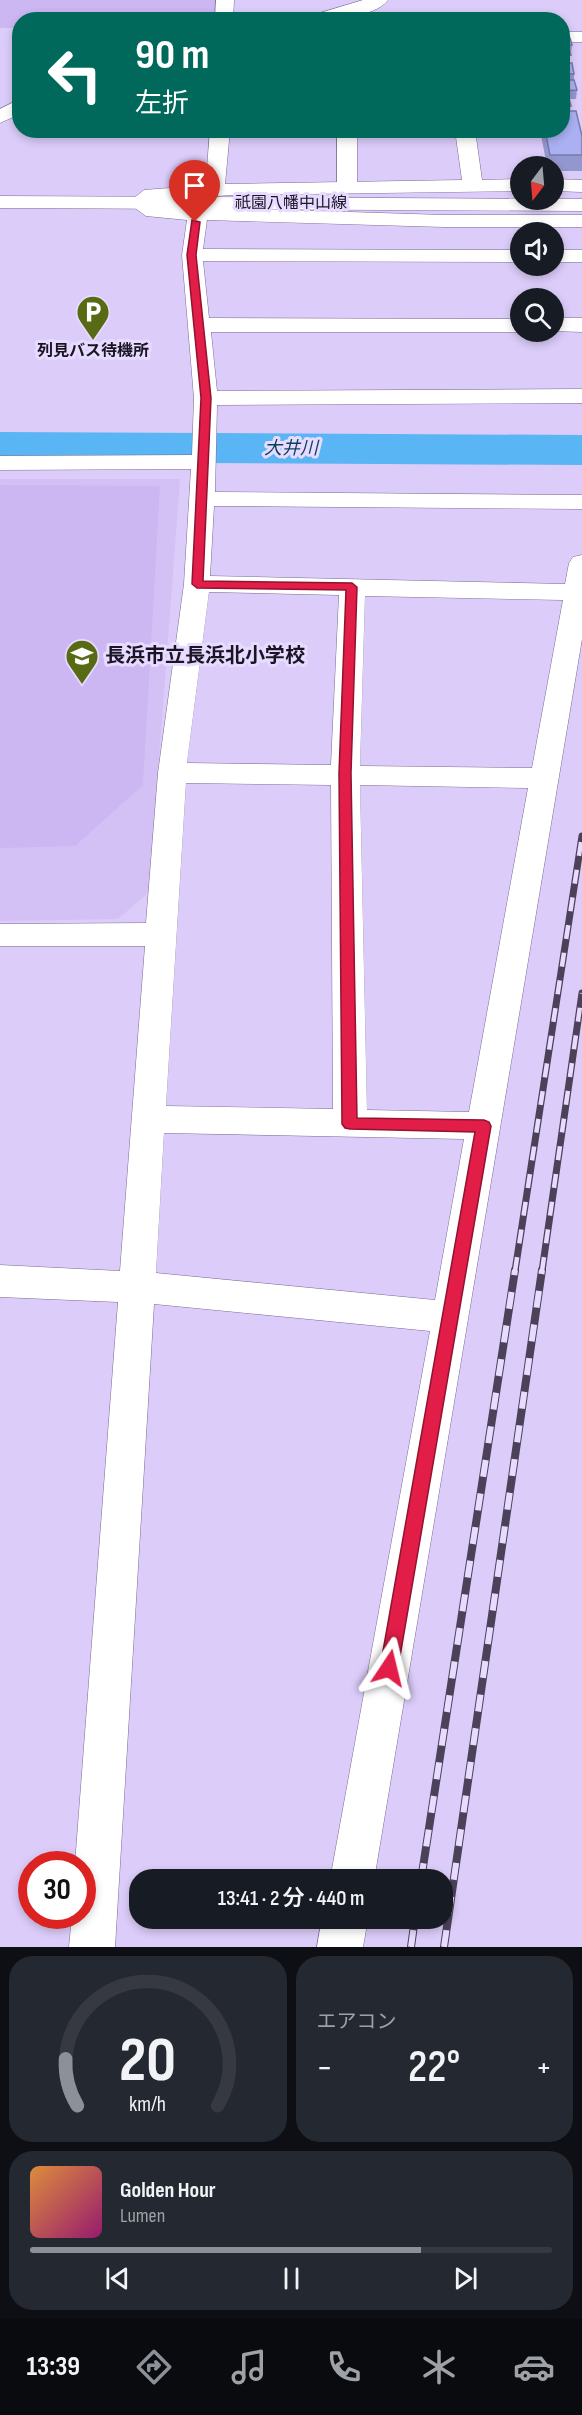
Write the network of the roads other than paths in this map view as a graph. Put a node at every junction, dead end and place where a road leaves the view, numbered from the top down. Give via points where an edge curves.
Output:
1 (379, 0) edge
2 (354, 10) edge
3 (574, 37) edge
4 (582, 56) edge
5 (219, 138) edge
6 (347, 138) edge
7 (466, 138) edge
8 (473, 185) junction
9 (510, 185) edge
10 (564, 186) edge
11 (582, 186) edge
12 (347, 187) junction
13 (185, 194) junction
14 (0, 202) edge
15 (138, 203) junction
16 (582, 205) edge
17 (201, 214) junction
18 (582, 221) edge
19 (192, 255) junction
20 (510, 256) edge
21 (564, 256) edge
22 (582, 256) edge
23 (200, 325) junction
24 (510, 325) edge
25 (564, 325) edge
26 (582, 325) edge
27 (582, 396) edge
28 (206, 398) junction
29 (204, 452) junction
30 (0, 463) edge
31 (202, 499) junction
32 (582, 502) edge
33 (579, 578) edge
34 (197, 584) junction
35 (352, 587) junction
36 (172, 772) junction
37 (345, 773) junction
38 (544, 778) junction
39 (161, 934) junction
40 (0, 935) edge
41 (148, 1119) junction
42 (350, 1124) junction
43 (484, 1126) junction
44 (0, 1281) edge
45 (137, 1287) junction
46 (450, 1317) junction
47 (354, 1869) edge
48 (343, 1929) edge
49 (92, 1947) edge
50 (340, 1947) edge

1 - 2 main road
3 - 4 street
5 - 13 street via 216,183
6 - 12 main road
7 - 8 street
8 - 9 street
8 - 12 street
10 - 11 street
12 - 13 street
13 - 15 street via 151,194
14 - 15 main road, 祇園八幡中山線
15 - 16 main road, 祇園八幡中山線
15 - 17 street via 153,212
17 - 18 street
17 - 19 street via 195,222
19 - 20 street
19 - 23 street
21 - 22 street
23 - 24 street
23 - 28 street
25 - 26 street
27 - 28 street
28 - 29 street
29 - 30 street
29 - 31 street
31 - 32 street
31 - 34 street
33 - 35 street
33 - 38 street
34 - 35 street
34 - 36 street
35 - 37 street
36 - 37 street
36 - 39 street
37 - 38 street
37 - 42 street
38 - 43 street
39 - 40 street
39 - 41 street
41 - 42 street
41 - 45 street
42 - 43 street
43 - 46 street
44 - 45 street
45 - 46 street
45 - 49 street
46 - 47 street
48 - 50 street

